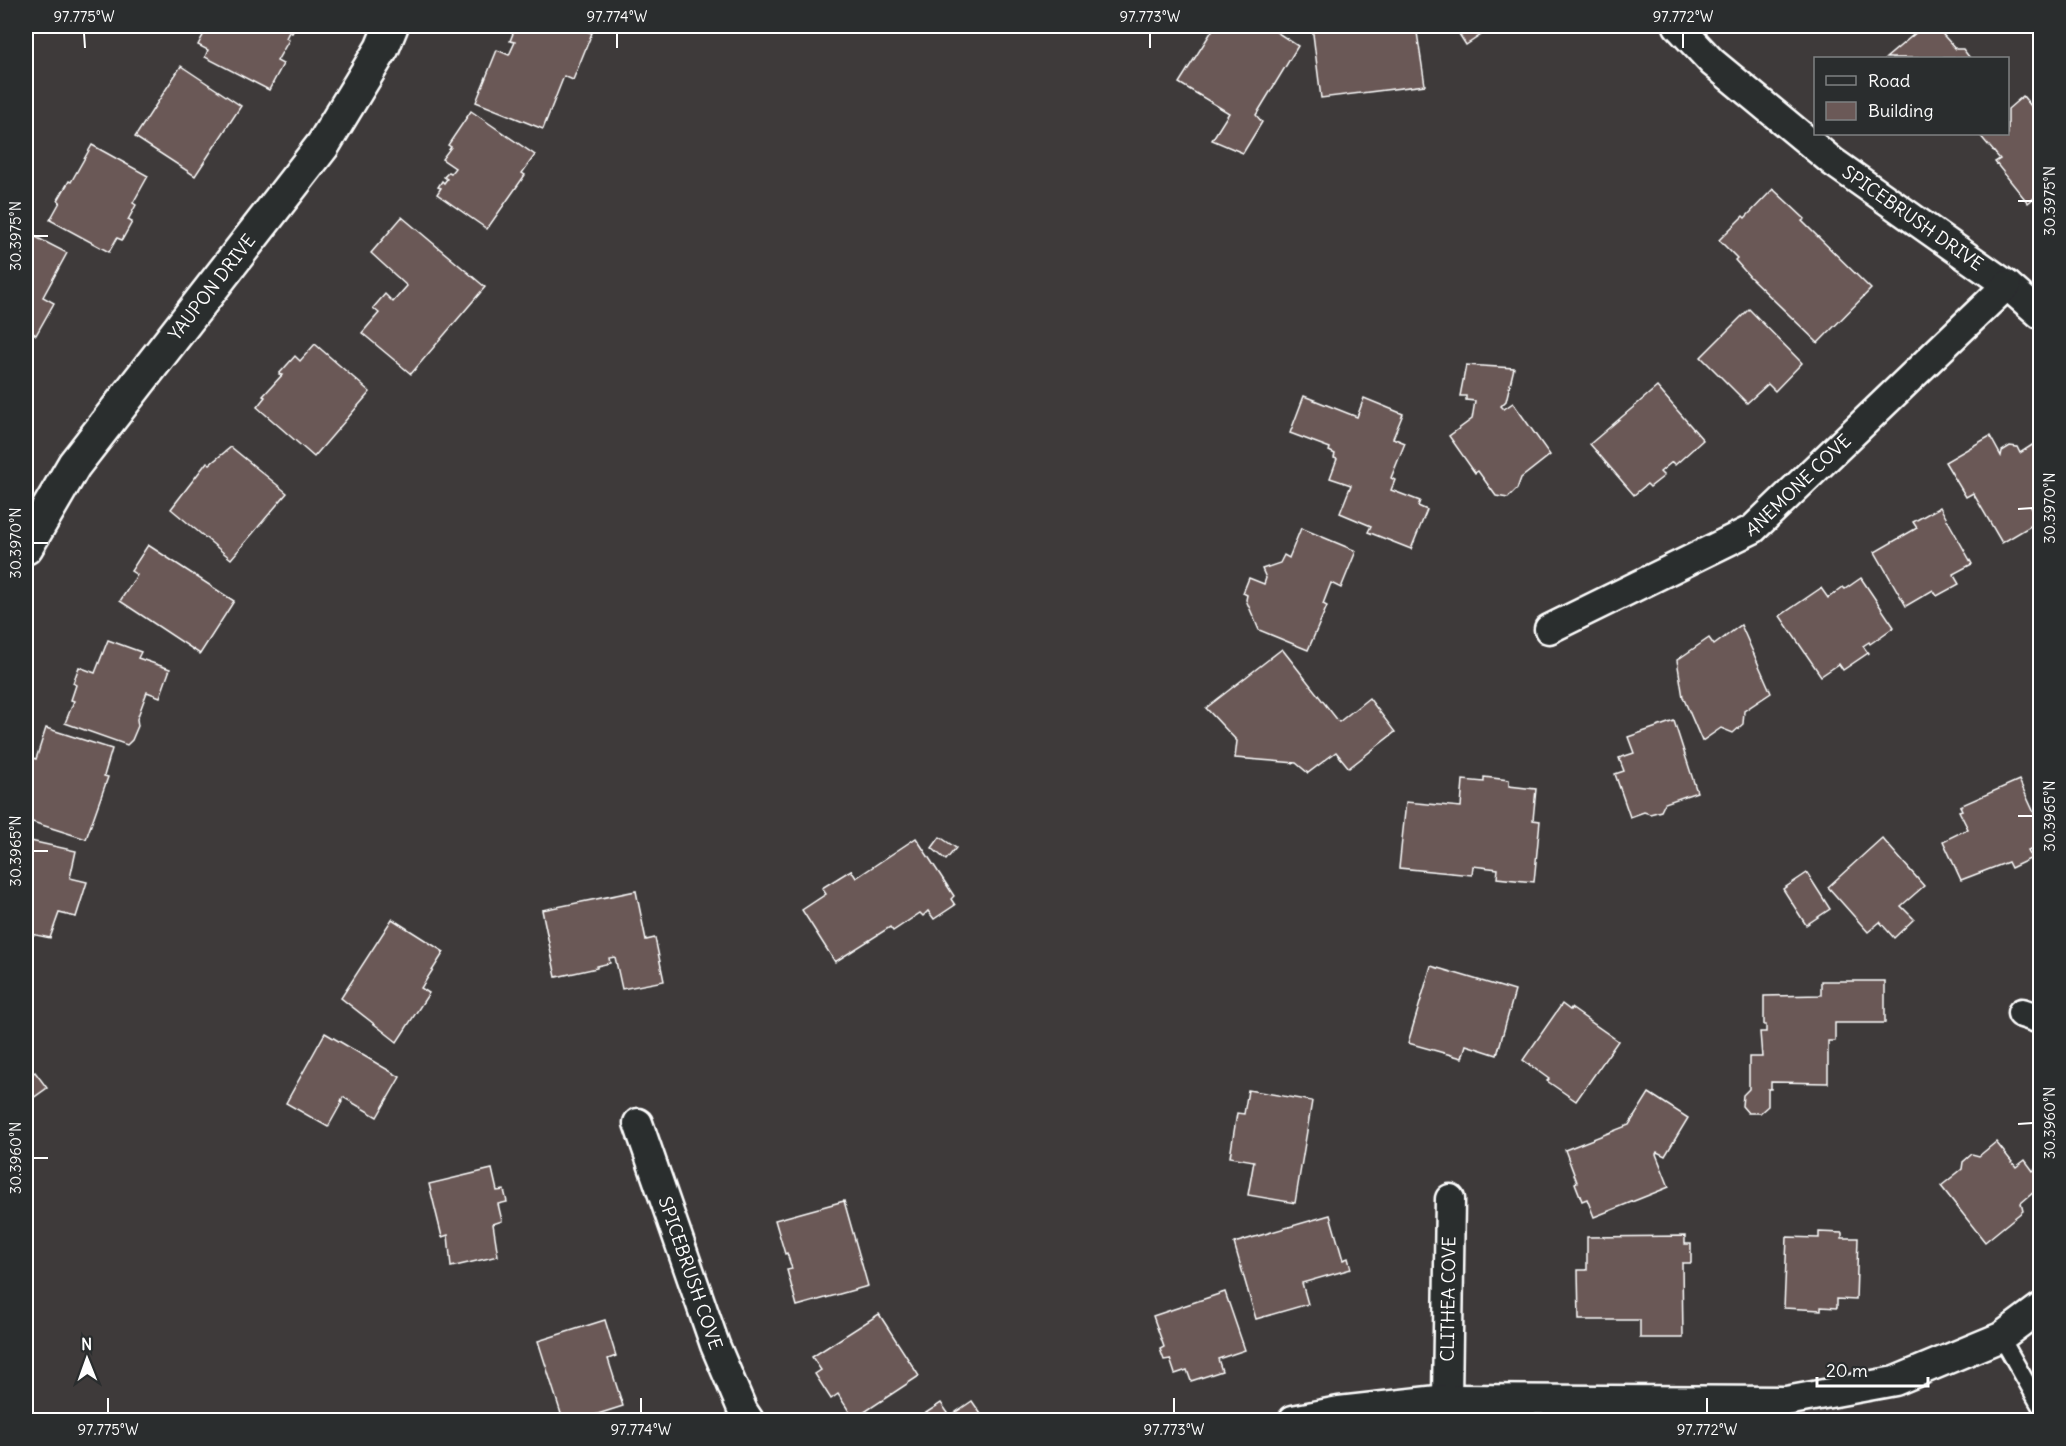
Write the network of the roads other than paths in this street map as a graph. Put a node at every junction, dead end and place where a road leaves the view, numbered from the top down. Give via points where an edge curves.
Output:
1 (391, 26) edge
2 (1678, 26) edge
3 (2007, 285) junction
4 (2040, 314) edge
5 (26, 547) edge
6 (1549, 629) dead end
7 (638, 1123) dead end
8 (1450, 1199) dead end
9 (2040, 1308) edge
10 (2001, 1336) junction
11 (1448, 1399) junction
12 (2040, 1406) edge
13 (749, 1420) edge
14 (1293, 1420) edge

1 - 5 street, YAUPON DRIVE via 382,48 323,145 74,465
2 - 3 street, SPICEBRUSH DRIVE via 1713,62 1833,162
3 - 4 street, SPICEBRUSH DRIVE
3 - 6 street, ANEMONE COVE via 1753,529
7 - 13 street, SPICEBRUSH COVE via 715,1345
8 - 11 street, CLITHEA COVE
9 - 10 street
10 - 11 street via 1895,1382 1786,1401
10 - 12 lane
11 - 14 street

